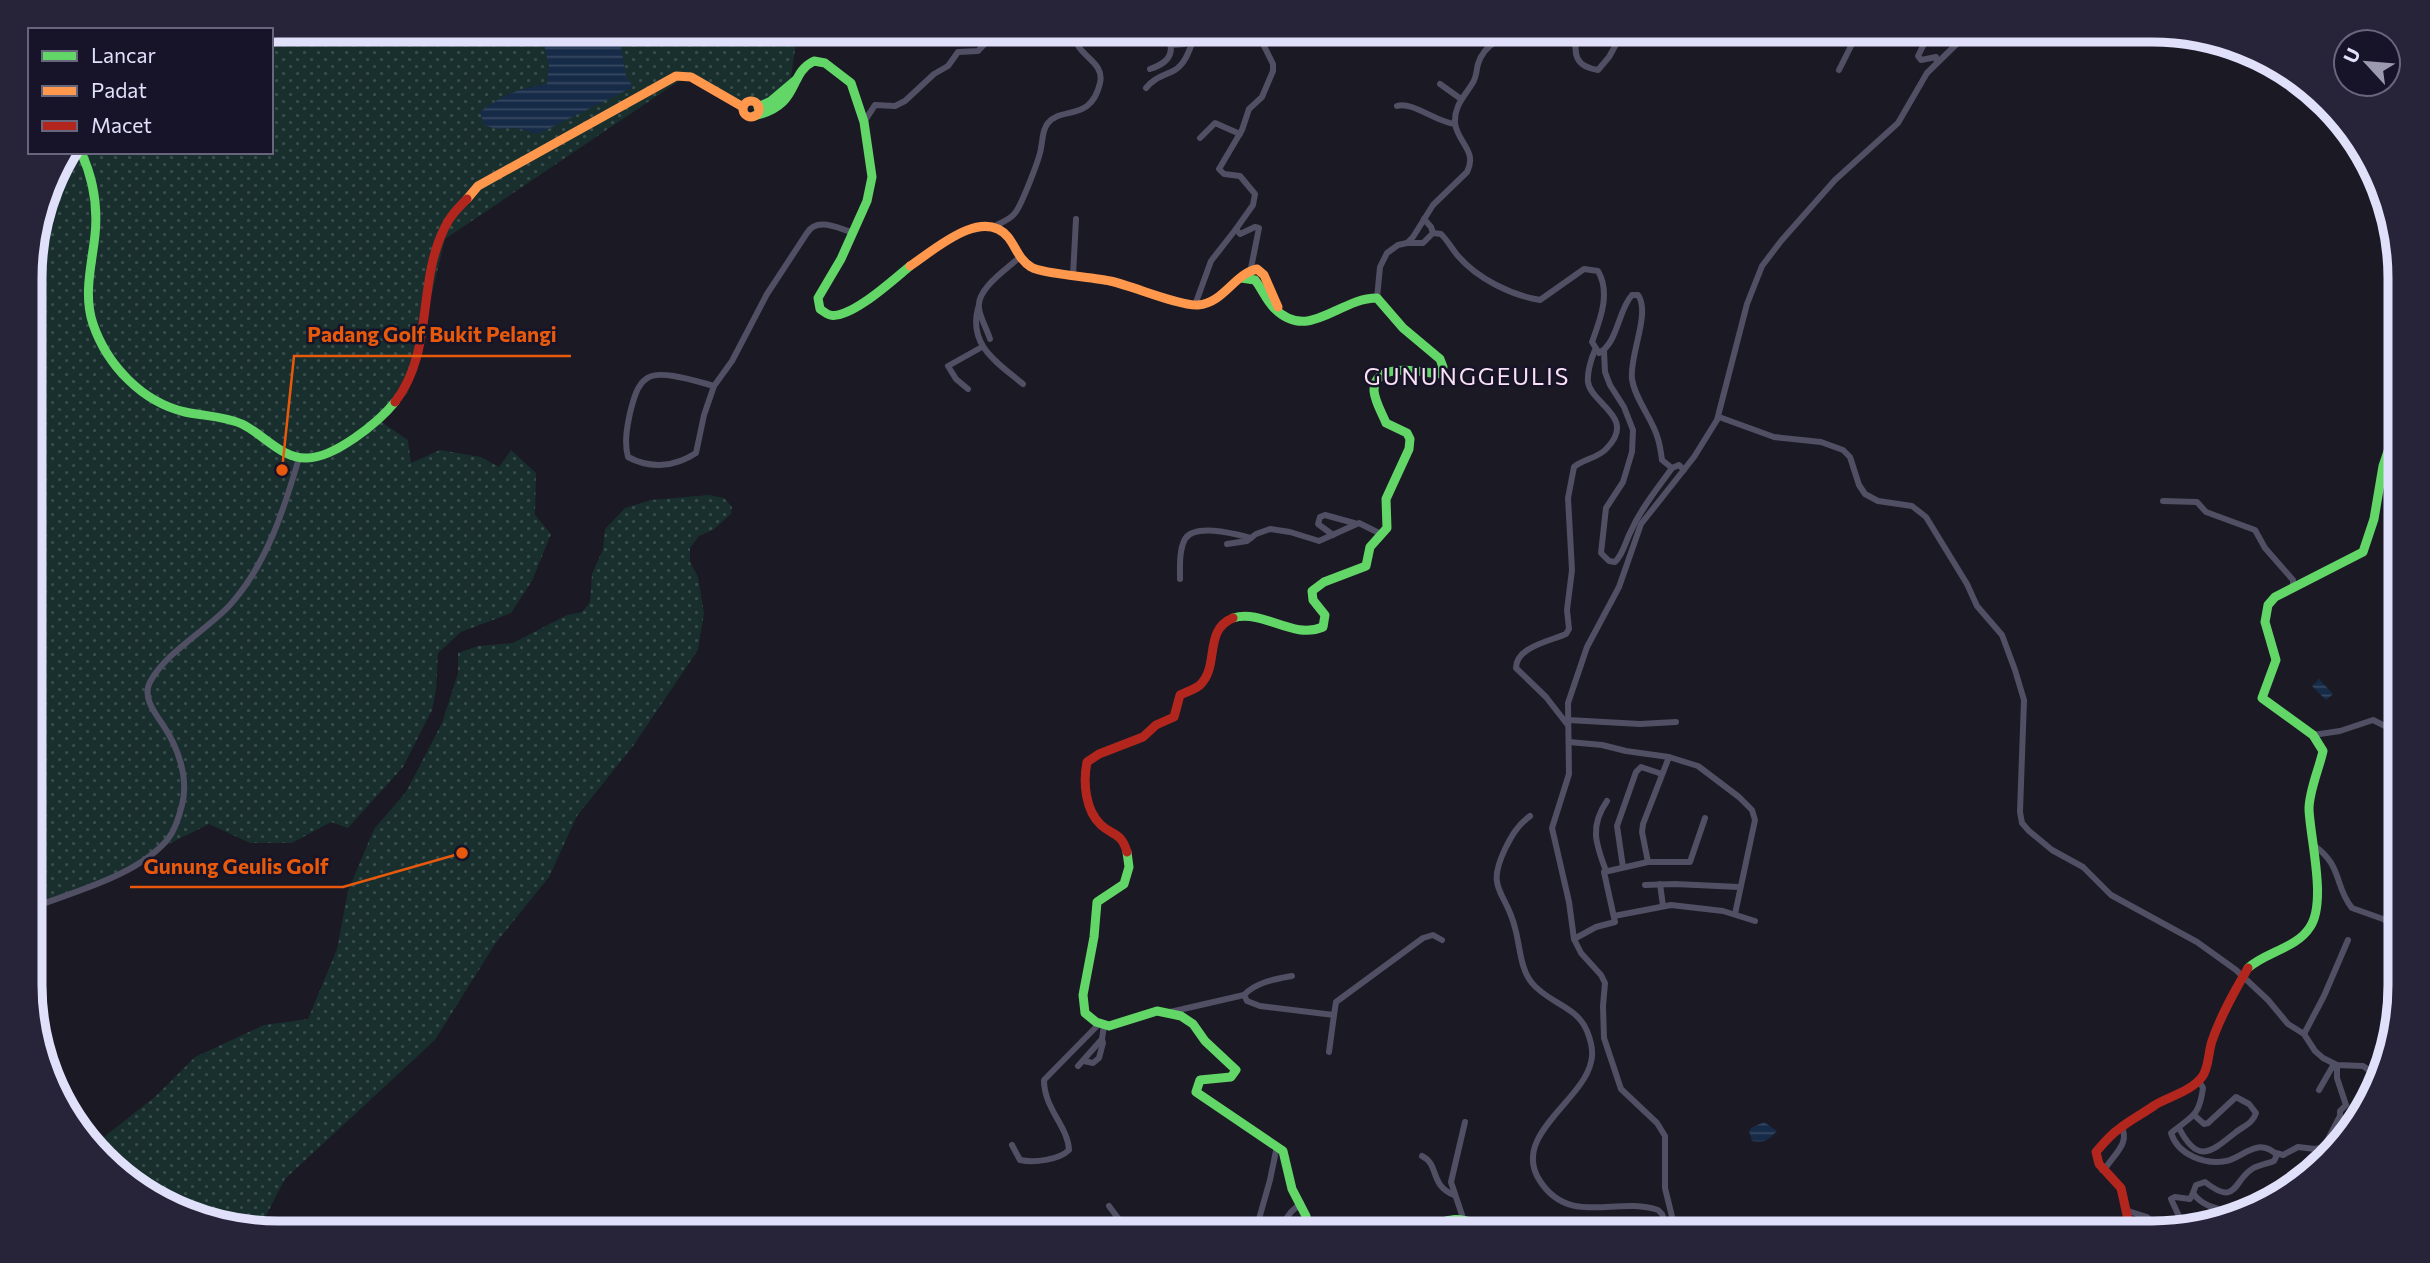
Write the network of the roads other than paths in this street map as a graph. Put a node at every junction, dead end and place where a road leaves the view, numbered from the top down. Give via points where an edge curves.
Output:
1 (987, 42) edge
2 (1076, 42) edge
3 (1170, 42) edge
4 (1189, 42) edge
5 (1192, 42) edge
6 (1263, 42) edge
7 (1495, 42) edge
8 (1576, 42) edge
9 (1617, 42) edge
10 (1853, 42) edge
11 (1925, 42) edge
12 (1959, 42) edge
13 (1171, 45) junction
14 (1937, 63) junction
15 (1150, 69) dead end
16 (1839, 70) dead end
17 (1440, 84) dead end
18 (1146, 88) dead end
19 (1461, 99) junction
20 (1396, 106) dead end
21 (864, 122) junction
22 (1455, 124) junction
23 (1240, 134) junction
24 (1200, 138) dead end
25 (82, 154) edge
26 (1076, 219) dead end
27 (1424, 219) junction
28 (993, 227) junction
29 (1236, 229) junction
30 (852, 232) junction
31 (1433, 233) junction
32 (1407, 243) junction
33 (1020, 257) junction
34 (1251, 268) junction
35 (1073, 276) junction
36 (1241, 278) junction
37 (1377, 298) junction
38 (1195, 305) junction
39 (978, 306) junction
40 (1280, 312) junction
41 (990, 339) dead end
42 (982, 347) junction
43 (1595, 350) junction
44 (1604, 351) junction
45 (1023, 384) dead end
46 (715, 386) junction
47 (968, 389) dead end
48 (1719, 416) junction
49 (2388, 451) edge
50 (299, 458) junction
51 (1672, 468) junction
52 (1684, 470) junction
53 (2163, 501) dead end
54 (1354, 523) junction
55 (1381, 534) junction
56 (1333, 535) junction
57 (1251, 538) junction
58 (1227, 544) dead end
59 (1180, 579) dead end
60 (2293, 587) junction
61 (1676, 722) dead end
62 (1568, 723) junction
63 (2388, 727) edge
64 (2313, 735) junction
65 (1569, 742) junction
66 (1669, 757) junction
67 (1662, 774) junction
68 (1607, 801) dead end
69 (1530, 816) dead end
70 (1705, 818) dead end
71 (2313, 845) junction
72 (1648, 862) junction
73 (1623, 867) junction
74 (1606, 871) junction
75 (1660, 884) junction
76 (1645, 885) dead end
77 (1740, 887) junction
78 (42, 904) edge
79 (1662, 906) junction
80 (1735, 914) junction
81 (1614, 916) junction
82 (1755, 921) dead end
83 (2388, 922) edge
84 (1574, 939) junction
85 (1442, 940) dead end
86 (2348, 940) dead end
87 (1292, 976) dead end
88 (2242, 978) junction
89 (1244, 995) junction
90 (1170, 1012) junction
91 (1334, 1015) junction
92 (1102, 1025) junction
93 (2304, 1034) junction
94 (1102, 1038) junction
95 (1094, 1048) junction
96 (1329, 1052) dead end
97 (1099, 1058) junction
98 (2335, 1064) junction
99 (2371, 1071) edge
100 (2199, 1081) junction
101 (2319, 1090) dead end
102 (2194, 1115) junction
103 (1465, 1122) dead end
104 (2121, 1126) junction
105 (2179, 1128) junction
106 (1012, 1145) dead end
107 (1277, 1146) junction
108 (2276, 1153) junction
109 (1422, 1156) dead end
110 (2102, 1170) junction
111 (2193, 1193) junction
112 (1454, 1195) junction
113 (1301, 1203) junction
114 (1109, 1206) dead end
115 (2125, 1210) junction
116 (2222, 1210) edge
117 (1463, 1218) junction
118 (2180, 1218) edge
119 (1259, 1220) edge
120 (1286, 1220) edge
121 (1306, 1220) edge
122 (1449, 1220) edge
123 (1469, 1220) edge
124 (1664, 1220) edge
125 (1673, 1220) edge
126 (2126, 1220) edge
127 (2150, 1220) edge
128 (1120, 1221) edge

1 - 21 street via 978,51 958,52 905,101 895,106 875,105
2 - 28 street via 1100,69 1097,93 1089,105 1050,121 1016,212
3 - 13 street
4 - 13 street
5 - 18 street via 1178,67
6 - 23 street via 1273,71 1262,97 1249,109
7 - 19 street via 1479,61 1474,82
8 - 9 street via 1580,64 1598,69
10 - 16 street
11 - 14 street via 1918,56 1921,60 1936,57
12 - 14 street
13 - 15 street via 1166,61
14 - 48 street via 1898,123 1835,180 1762,266 1749,295
17 - 19 street
19 - 22 street
20 - 22 street via 1407,104
21 - 30 main road via 872,185
21 - 50 main road via 851,83 820,61 811,61 771,101 746,115 743,107 691,77 676,76 478,186 451,216 433,256 414,365 403,392 360,433 319,457
22 - 27 street via 1469,150 1471,166
23 - 24 street via 1215,123
23 - 29 street via 1219,169 1240,176 1255,194
25 - 50 main road via 92,183 95,236 87,292 89,312 119,370 137,388 177,410 244,423
26 - 35 street
27 - 31 street
27 - 32 street
28 - 30 main road via 967,228 854,309 830,315 820,309 818,298
28 - 33 main road via 1008,237
29 - 34 street via 1240,234 1259,229
29 - 38 street via 1212,261
30 - 46 street via 822,224 811,227
31 - 32 street via 1423,243
31 - 43 street via 1441,234 1481,276 1529,298 1541,300 1584,270 1598,271 1605,295 1592,342
32 - 37 street via 1392,248 1383,259
33 - 35 main road via 1032,268
33 - 39 street via 992,282
34 - 36 main road
34 - 40 main road via 1264,275
35 - 38 main road via 1118,283
36 - 38 main road via 1215,299
36 - 40 main road via 1256,281
37 - 40 main road via 1352,302 1305,323
37 - 55 main road via 1443,367 1437,374 1388,373 1373,385 1386,423 1407,433 1410,444 1386,499 1387,525
39 - 41 street
39 - 42 street via 975,324
42 - 45 street
42 - 47 street via 948,366
43 - 44 street
43 - 62 street via 1588,383 1611,412 1615,437 1606,450 1574,467 1568,498 1569,631 1524,652 1516,665
44 - 51 street via 1627,300 1638,295 1643,312 1632,381 1658,438 1662,460
44 - 51 street via 1605,372 1633,430 1623,482 1606,508 1601,554 1609,561 1622,555 1637,520
46 - 46 street via 696,453 658,466 628,457 630,415 644,380 660,374
48 - 52 street
48 - 88 street via 1774,437 1821,442 1843,450 1870,498 1906,504 1922,513 1977,606 2002,635 2015,670 2024,700 2020,812 2025,827 2055,853 2083,867 2111,895 2197,942
49 - 60 main road via 2363,552
50 - 78 street via 274,533 247,583 148,685 147,695 169,734 185,784 172,832 127,870
51 - 52 street via 1679,465
52 - 62 street via 1639,529 1619,587 1587,647 1568,703
53 - 60 street via 2197,502 2206,512 2255,530 2293,580
54 - 55 street
54 - 56 street
54 - 56 street via 1325,514 1320,517 1318,524
55 - 92 main road via 1370,547 1366,566 1313,588 1314,601 1325,615 1321,628 1305,632 1248,616 1229,619 1216,632 1206,678 1180,695 1174,717 1156,724 1143,737 1087,762 1093,811 1102,825 1123,840 1129,870 1118,891 1097,902 1083,995 1086,1013
56 - 57 street via 1316,541 1270,529
57 - 58 street
57 - 59 street via 1212,531 1190,534 1182,549
60 - 64 main road via 2275,597 2266,610 2265,629 2276,659 2262,696
61 - 62 street
62 - 65 street
63 - 64 street via 2375,720
64 - 71 main road via 2323,751 2309,806
65 - 66 street
65 - 84 street via 1568,780 1552,828
66 - 67 street
66 - 77 street via 1703,769 1754,813
67 - 72 street via 1643,824
67 - 73 street via 1641,767 1636,772 1617,826
68 - 74 street via 1595,830
69 - 124 street via 1515,830 1496,869 1496,882 1529,978 1537,989 1581,1020 1592,1053 1583,1081 1542,1132 1534,1154 1535,1168 1557,1199 1582,1208 1651,1208
70 - 72 street via 1690,862
71 - 83 street via 2334,866 2350,906
71 - 88 main road via 2317,892 2310,928 2292,943 2255,961
72 - 73 street
73 - 74 street
74 - 81 street
75 - 76 street
75 - 77 street
75 - 79 street
77 - 80 street
79 - 80 street
79 - 81 street
80 - 82 street
81 - 84 street via 1614,923
84 - 125 street via 1605,983 1604,1038 1621,1089 1665,1136 1665,1188
85 - 91 street via 1433,935 1423,938 1336,1002
86 - 93 street
87 - 89 street via 1264,983
88 - 93 street
88 - 100 main road via 2227,1003
89 - 90 street
89 - 91 street via 1260,1006
90 - 92 main road via 1157,1010
90 - 107 main road via 1193,1024 1235,1067 1231,1077 1200,1080 1198,1095
91 - 96 street
92 - 94 street
92 - 106 street via 1044,1080 1046,1096 1069,1139 1069,1150 1027,1161 1020,1160
93 - 98 street via 2317,1053
94 - 95 street
94 - 97 street
95 - 97 street
95 - 97 street via 1081,1064
98 - 99 street via 2363,1066
98 - 101 street
98 - 108 street via 2346,1105 2323,1147
100 - 102 street via 2203,1088
100 - 104 main road
102 - 105 street
102 - 105 street via 2208,1123 2236,1097 2256,1113 2253,1121 2209,1151 2191,1146
103 - 112 street via 1451,1182
104 - 110 street via 2125,1141
104 - 110 main road via 2096,1152
105 - 108 street via 2171,1137 2199,1160 2227,1161 2253,1148
107 - 113 main road via 1285,1153 1292,1189
107 - 119 street
108 - 111 street via 2274,1161 2251,1169 2233,1189 2220,1192 2202,1181
109 - 112 street via 1431,1162 1437,1181
110 - 115 main road via 2121,1189
111 - 116 street via 2208,1206
111 - 118 street via 2190,1199 2171,1199
112 - 117 street
113 - 120 street
113 - 121 main road
114 - 128 street
115 - 126 main road
115 - 127 street
117 - 122 main road
117 - 123 main road

